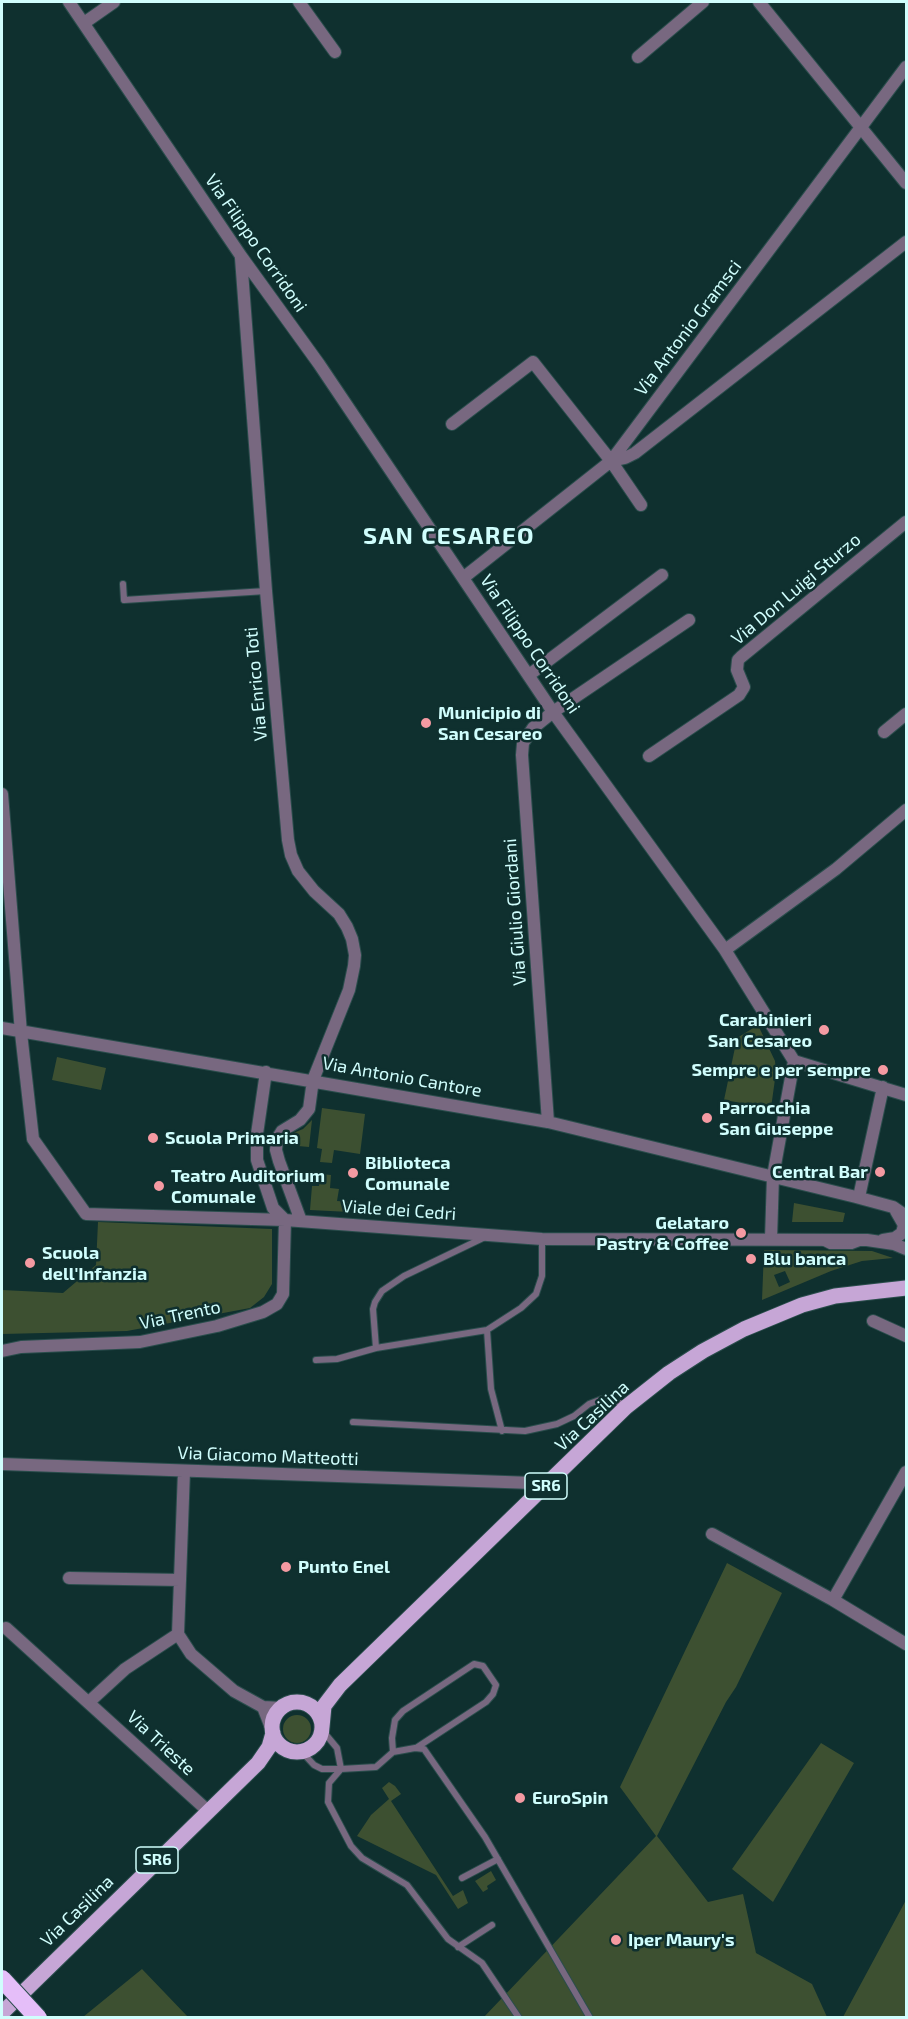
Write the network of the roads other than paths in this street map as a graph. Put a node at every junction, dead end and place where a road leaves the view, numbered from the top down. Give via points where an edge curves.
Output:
1 (69, 2) edge
2 (114, 2) edge
3 (299, 2) edge
4 (704, 2) edge
5 (759, 2) edge
6 (84, 23) junction
7 (336, 52) dead end
8 (638, 57) dead end
9 (906, 66) edge
10 (860, 126) junction
11 (906, 183) edge
12 (906, 242) edge
13 (241, 256) junction
14 (452, 424) dead end
15 (611, 461) junction
16 (641, 505) dead end
17 (906, 522) edge
18 (662, 575) dead end
19 (464, 578) junction
20 (123, 584) dead end
21 (266, 591) junction
22 (689, 620) dead end
23 (529, 675) junction
24 (553, 712) junction
25 (906, 714) edge
26 (884, 732) dead end
27 (649, 756) dead end
28 (2, 794) edge
29 (906, 810) edge
30 (725, 950) junction
31 (2, 1028) edge
32 (21, 1033) junction
33 (794, 1061) junction
34 (266, 1072) junction
35 (313, 1080) junction
36 (883, 1088) junction
37 (906, 1095) edge
38 (548, 1122) junction
39 (773, 1176) junction
40 (859, 1197) junction
41 (893, 1207) junction
42 (906, 1216) edge
43 (285, 1220) junction
44 (301, 1221) junction
45 (490, 1234) junction
46 (542, 1239) junction
47 (771, 1239) junction
48 (867, 1240) junction
49 (906, 1249) edge
50 (903, 1290) edge
51 (873, 1321) dead end
52 (487, 1330) junction
53 (906, 1336) edge
54 (375, 1348) junction
55 (2, 1351) edge
56 (316, 1360) dead end
57 (626, 1407) junction
58 (354, 1422) dead end
59 (502, 1431) junction
60 (2, 1464) edge
61 (184, 1471) junction
62 (906, 1472) edge
63 (533, 1483) dead end
64 (712, 1534) dead end
65 (69, 1578) dead end
66 (180, 1580) junction
67 (833, 1600) junction
68 (6, 1628) dead end
69 (178, 1634) junction
70 (906, 1644) edge
71 (340, 1685) junction
72 (89, 1702) junction
73 (301, 1703) junction
74 (263, 1707) junction
75 (281, 1708) junction
76 (322, 1729) junction
77 (272, 1731) junction
78 (415, 1748) junction
79 (298, 1752) junction
80 (393, 1752) junction
81 (258, 1763) junction
82 (341, 1769) junction
83 (208, 1811) junction
84 (498, 1859) junction
85 (462, 1878) dead end
86 (492, 1925) dead end
87 (458, 1947) junction
88 (2, 1979) edge
89 (7, 2005) edge
90 (2, 2013) edge
91 (38, 2018) edge
92 (519, 2018) edge
93 (590, 2018) edge

1 - 6 street, Via Filippo Corridoni
2 - 6 street
3 - 7 street
4 - 8 street
5 - 10 street
6 - 13 street, Via Filippo Corridoni
9 - 10 street, Via Antonio Gramsci
10 - 11 street
10 - 15 street, Via Antonio Gramsci
12 - 15 street via 634,453
13 - 19 street, Via Filippo Corridoni via 320,363
13 - 21 street, Via Enrico Toti
14 - 15 street via 533,362
15 - 16 street
15 - 19 street, Via Antonio Gramsci
17 - 27 street, Via Don Luigi Sturzo via 738,660 737,670 744,687 739,695
18 - 23 street
19 - 23 street, Via Filippo Corridoni
20 - 21 lane via 124,600
21 - 35 street, Via Enrico Toti via 290,850 303,878 344,922 355,955 349,990
22 - 24 street, Via Giulio Giordani
23 - 24 street, Via Filippo Corridoni
24 - 30 street, Via Filippo Corridoni
24 - 38 street, Via Giulio Giordani via 529,733 522,755
25 - 26 street
28 - 32 street
29 - 30 street via 836,869
30 - 33 street, Via Filippo Corridoni
31 - 32 street, Via Antonio Cantore
32 - 34 street, Via Antonio Cantore
32 - 43 street, Viale dei Cedri via 33,1139 86,1214
33 - 36 street
33 - 39 street
34 - 35 street, Via Antonio Cantore
34 - 43 street via 257,1160 273,1208
35 - 38 street, Via Antonio Cantore
35 - 44 street, Via Enrico Toti via 306,1113 282,1131 276,1145
36 - 37 street
36 - 40 street
38 - 39 street, Via Antonio Cantore
39 - 40 street, Via Antonio Cantore
39 - 47 street
40 - 41 street, Via Antonio Cantore
41 - 42 street
41 - 48 street via 904,1225 902,1233 891,1239
43 - 44 street, Viale dei Cedri
43 - 55 street, Via Trento via 283,1294 277,1304 262,1312 149,1341
44 - 45 street, Viale dei Cedri
45 - 46 street, Viale dei Cedri
45 - 54 lane via 413,1271 382,1291 374,1309
46 - 47 street, Viale dei Cedri
46 - 52 lane via 542,1276 536,1294
47 - 48 street, Viale dei Cedri
48 - 49 street, Viale dei Cedri
50 - 57 main road, Via Casilina / SR6 via 823,1298 759,1322 675,1369
51 - 53 street
52 - 54 lane
52 - 59 lane via 491,1389
54 - 56 lane via 343,1358
57 - 59 lane via 602,1399 552,1426
57 - 71 main road, Via Casilina / SR6
58 - 59 lane
60 - 61 street, Via Giacomo Matteotti
61 - 63 street, Via Giacomo Matteotti
61 - 66 street
62 - 67 street
64 - 67 street
65 - 66 street
66 - 69 street
67 - 70 street
68 - 72 street, Via Trieste
69 - 72 street via 125,1669
69 - 74 street via 187,1650 207,1669 234,1691
71 - 73 main road, Via Casilina / SR6
71 - 76 main road, Via Casilina / SR6 via 324,1706
72 - 83 street, Via Trieste
73 - 75 main road, SR6
73 - 76 main road via 316,1711
74 - 75 street
74 - 77 street
75 - 77 main road, SR6
76 - 79 main road, SR6 via 316,1743
76 - 82 lane via 338,1748
77 - 79 main road via 279,1745
77 - 81 main road, Via Casilina / SR6 via 269,1747
78 - 80 lane
78 - 80 lane via 493,1694 496,1685 483,1666 474,1664 403,1711 394,1720
78 - 84 lane via 424,1749
79 - 81 main road, Via Casilina / SR6 via 275,1754
79 - 82 lane via 322,1769
80 - 82 lane via 376,1767
81 - 83 main road, Via Casilina / SR6
82 - 87 lane via 329,1783 328,1802 351,1846 362,1858 407,1885
83 - 89 main road, Via Casilina / SR6
84 - 85 lane
84 - 93 lane
86 - 87 lane
87 - 92 lane via 482,1963
88 - 91 highway, bridge
89 - 90 main road, Via Casilina / SR6

